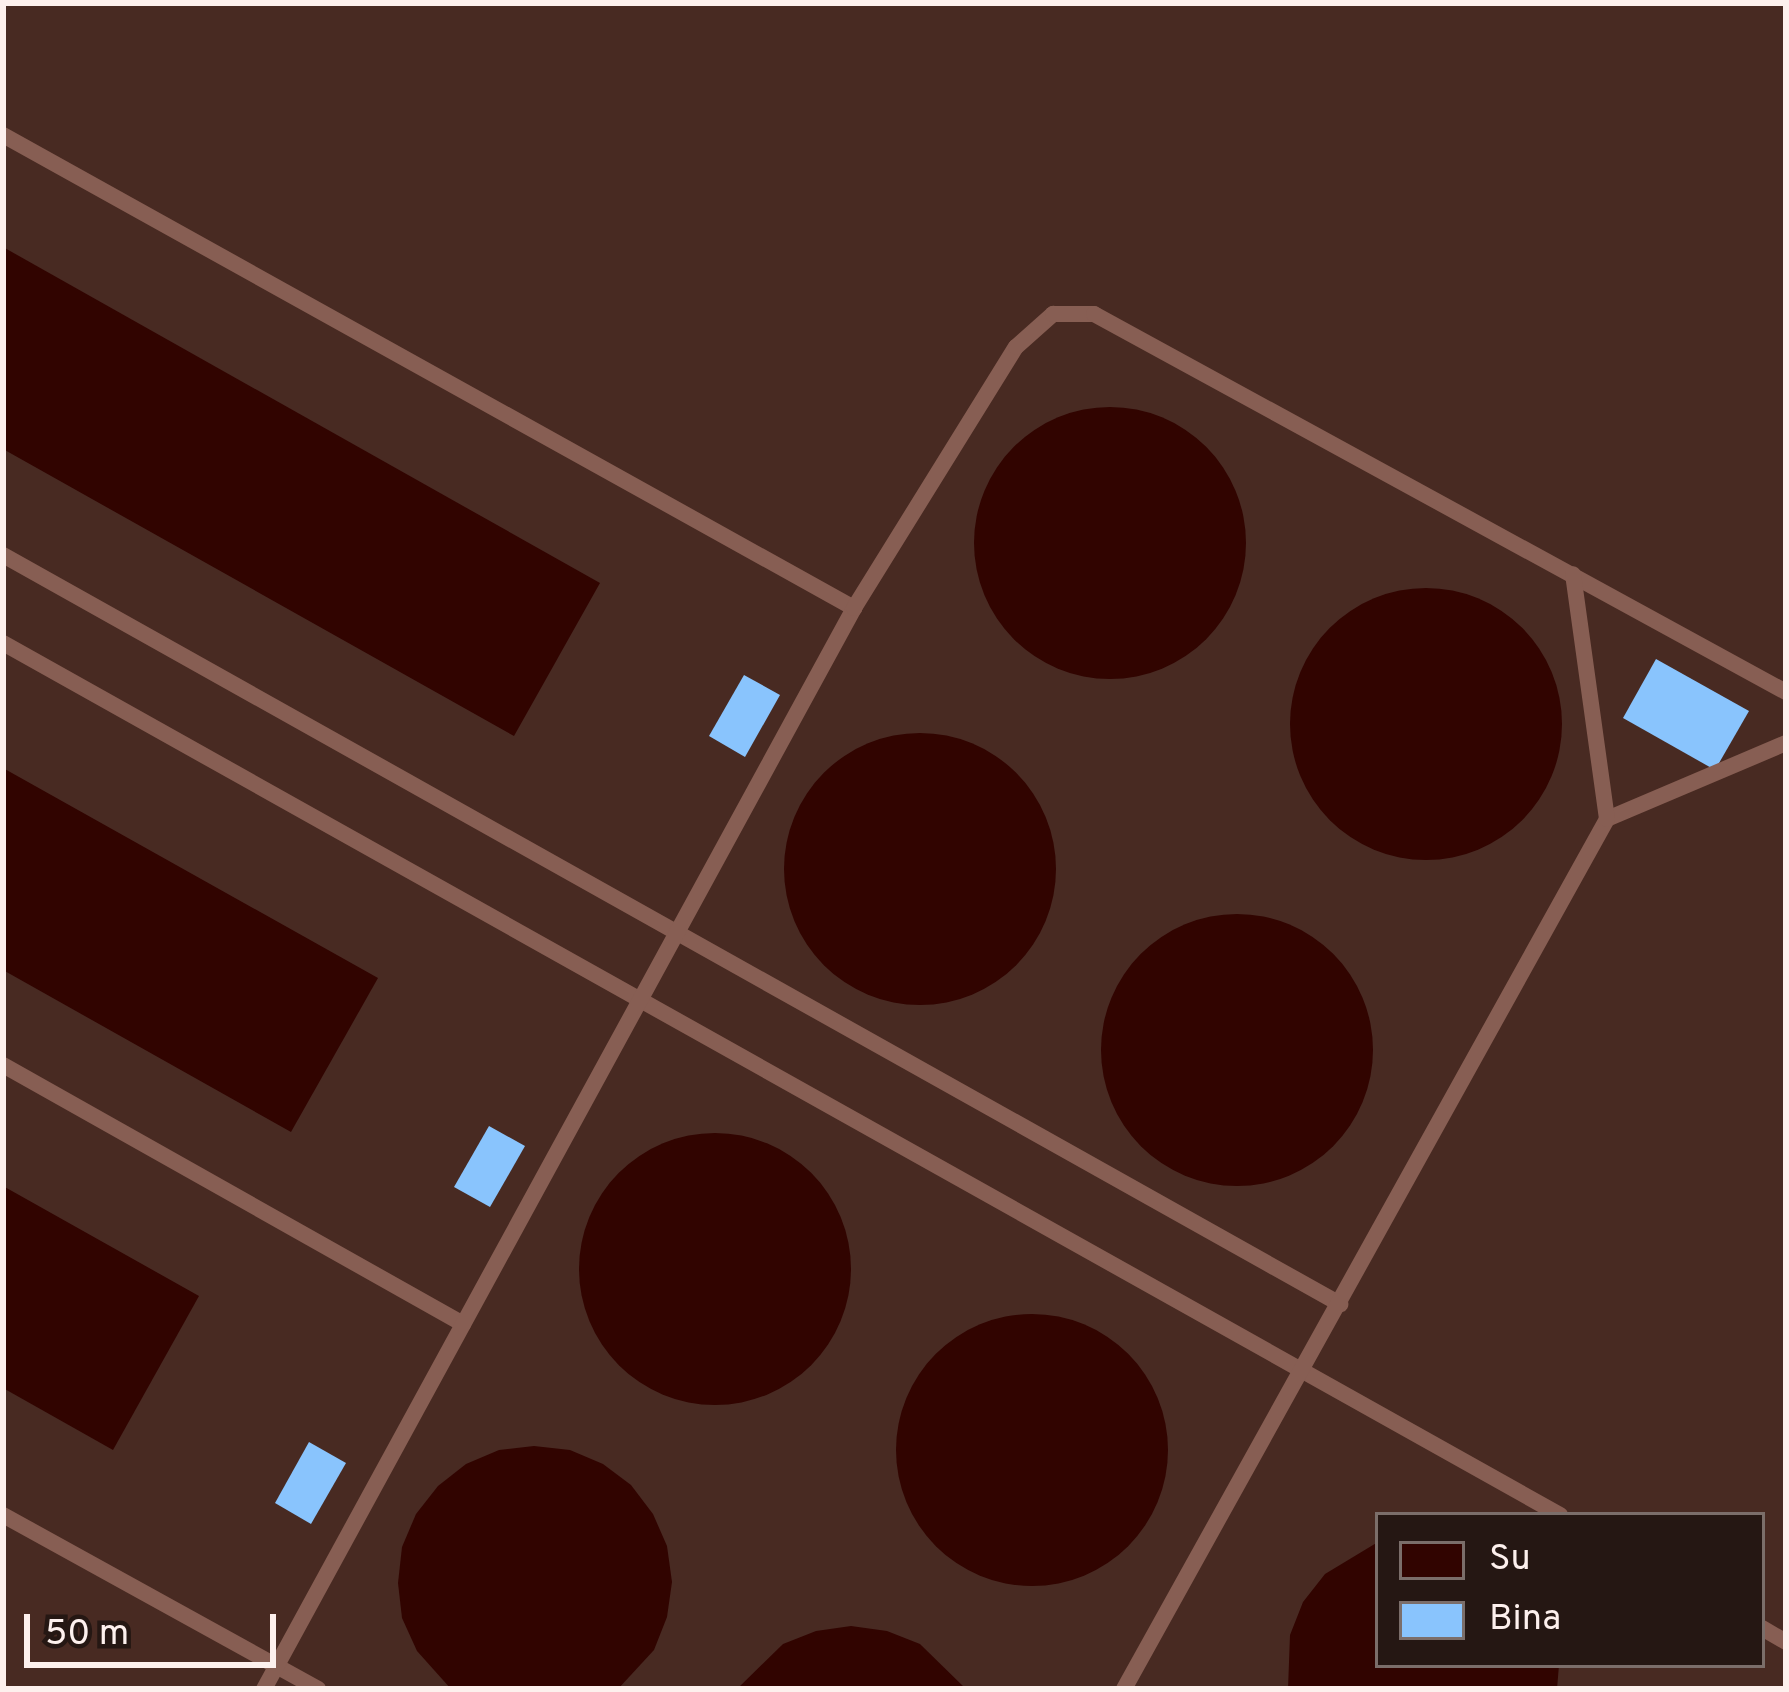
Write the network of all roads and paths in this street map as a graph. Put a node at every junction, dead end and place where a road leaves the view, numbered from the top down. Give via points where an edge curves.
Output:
1 (3, 135) edge
2 (3, 555) edge
3 (1574, 574) junction
4 (854, 608) junction
5 (3, 643) edge
6 (1786, 692) edge
7 (1786, 743) edge
8 (1607, 819) junction
9 (677, 932) junction
10 (640, 1000) junction
11 (3, 1065) edge
12 (1340, 1304) junction
13 (463, 1324) junction
14 (1302, 1370) junction
15 (1555, 1512) edge
16 (3, 1515) edge
17 (276, 1666) junction
18 (264, 1689) edge
19 (318, 1689) edge
20 (1124, 1689) edge

1 - 4 lane
2 - 9 lane
3 - 4 lane via 1094,314 1053,314 1016,347
3 - 6 lane
3 - 8 lane
4 - 9 lane
5 - 10 lane
7 - 8 lane
8 - 12 lane
9 - 10 lane
9 - 12 lane
10 - 13 lane
10 - 14 lane
11 - 13 lane
12 - 14 lane
13 - 17 lane
14 - 15 lane
14 - 20 lane
16 - 17 lane
17 - 18 lane
17 - 19 lane

